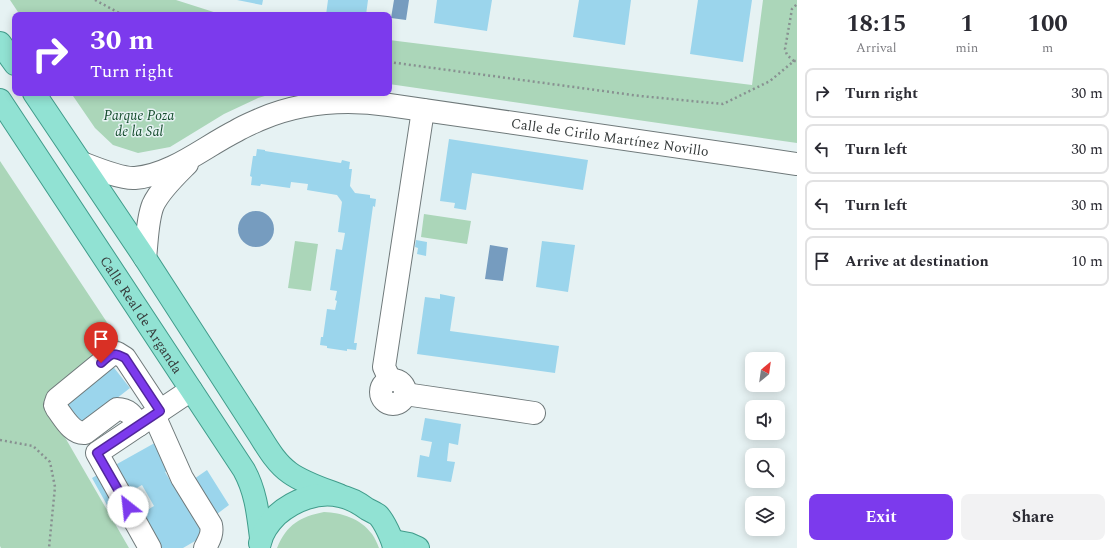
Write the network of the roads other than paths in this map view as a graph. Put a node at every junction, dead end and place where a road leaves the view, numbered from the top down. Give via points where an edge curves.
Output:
1 (0, 42) edge
2 (12, 60) edge
3 (36, 96) edge
4 (0, 100) edge
5 (423, 110) junction
6 (197, 154) junction
7 (82, 163) junction
8 (797, 164) edge
9 (145, 258) junction
10 (191, 390) junction
11 (534, 413) dead end
12 (151, 417) junction
13 (339, 495) junction
14 (260, 543) edge
15 (394, 544) edge
16 (150, 548) edge
17 (205, 548) edge
18 (418, 548) edge

1 - 2 main road
3 - 7 main road
4 - 10 main road, Calle Real de Arganda
5 - 6 street, Calle de Cirilo Martínez Novillo via 371,102 347,102 292,109 236,130
5 - 8 street, Calle de Cirilo Martínez Novillo
5 - 11 street via 384,367 397,387
6 - 7 street, Calle de Cirilo Martínez Novillo via 156,173 133,178 105,172
6 - 9 street, Calle de Cirilo Martínez Novillo via 167,184 153,205
7 - 9 main road
9 - 13 main road via 279,463 302,480
10 - 12 street
10 - 14 main road, Calle Real de Arganda via 250,482 258,510
12 - 16 street via 97,453
12 - 17 street via 182,478 211,525 211,536
13 - 14 main road via 303,499 285,508 272,520
13 - 15 main road via 354,500 378,516
15 - 18 main road via 409,544

